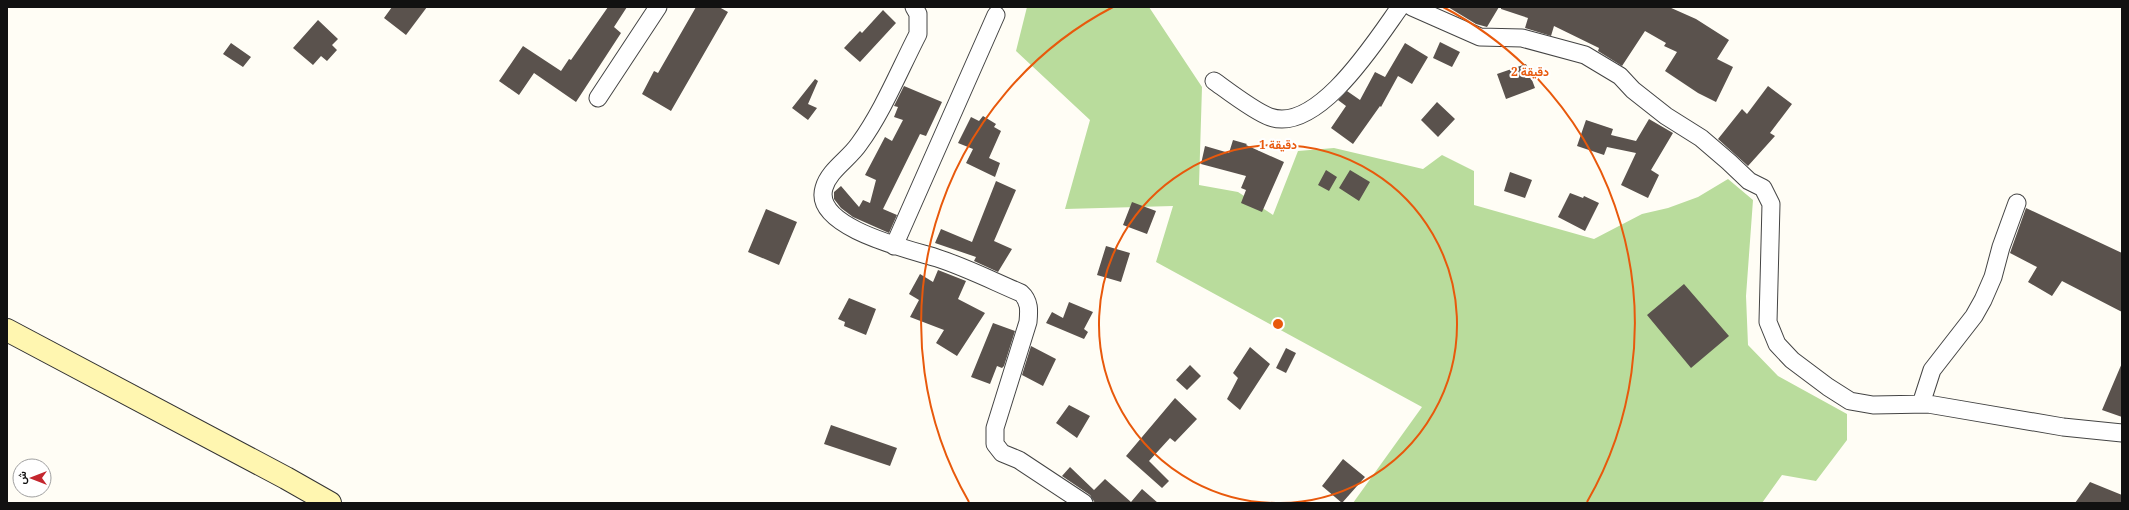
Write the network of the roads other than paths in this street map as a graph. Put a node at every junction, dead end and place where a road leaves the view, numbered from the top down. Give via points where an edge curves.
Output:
1 (658, 7) edge
2 (914, 7) edge
3 (1400, 7) edge
4 (1412, 7) edge
5 (996, 15) dead end
6 (1214, 81) dead end
7 (598, 98) dead end
8 (2017, 202) dead end
9 (894, 246) junction
10 (7, 330) edge
11 (1921, 404) junction
12 (2122, 433) edge
13 (330, 503) edge
14 (1084, 503) edge

1 - 7 street
2 - 9 street via 918,14 918,34 859,144 826,181 823,190 823,198 834,215 859,232
3 - 6 street via 1343,82 1302,115 1283,119 1270,117
4 - 11 street via 1480,37 1522,38 1585,55 1620,76 1633,90 1666,116 1701,138 1749,181 1763,188 1771,204 1768,322 1777,344 1792,360 1850,401 1872,405
5 - 9 street
8 - 11 street via 1984,300 1932,370
9 - 14 street via 938,258 1021,293 1026,298 1028,322 995,428 995,444 1002,453 1019,460
10 - 13 street
11 - 12 street via 2063,427

